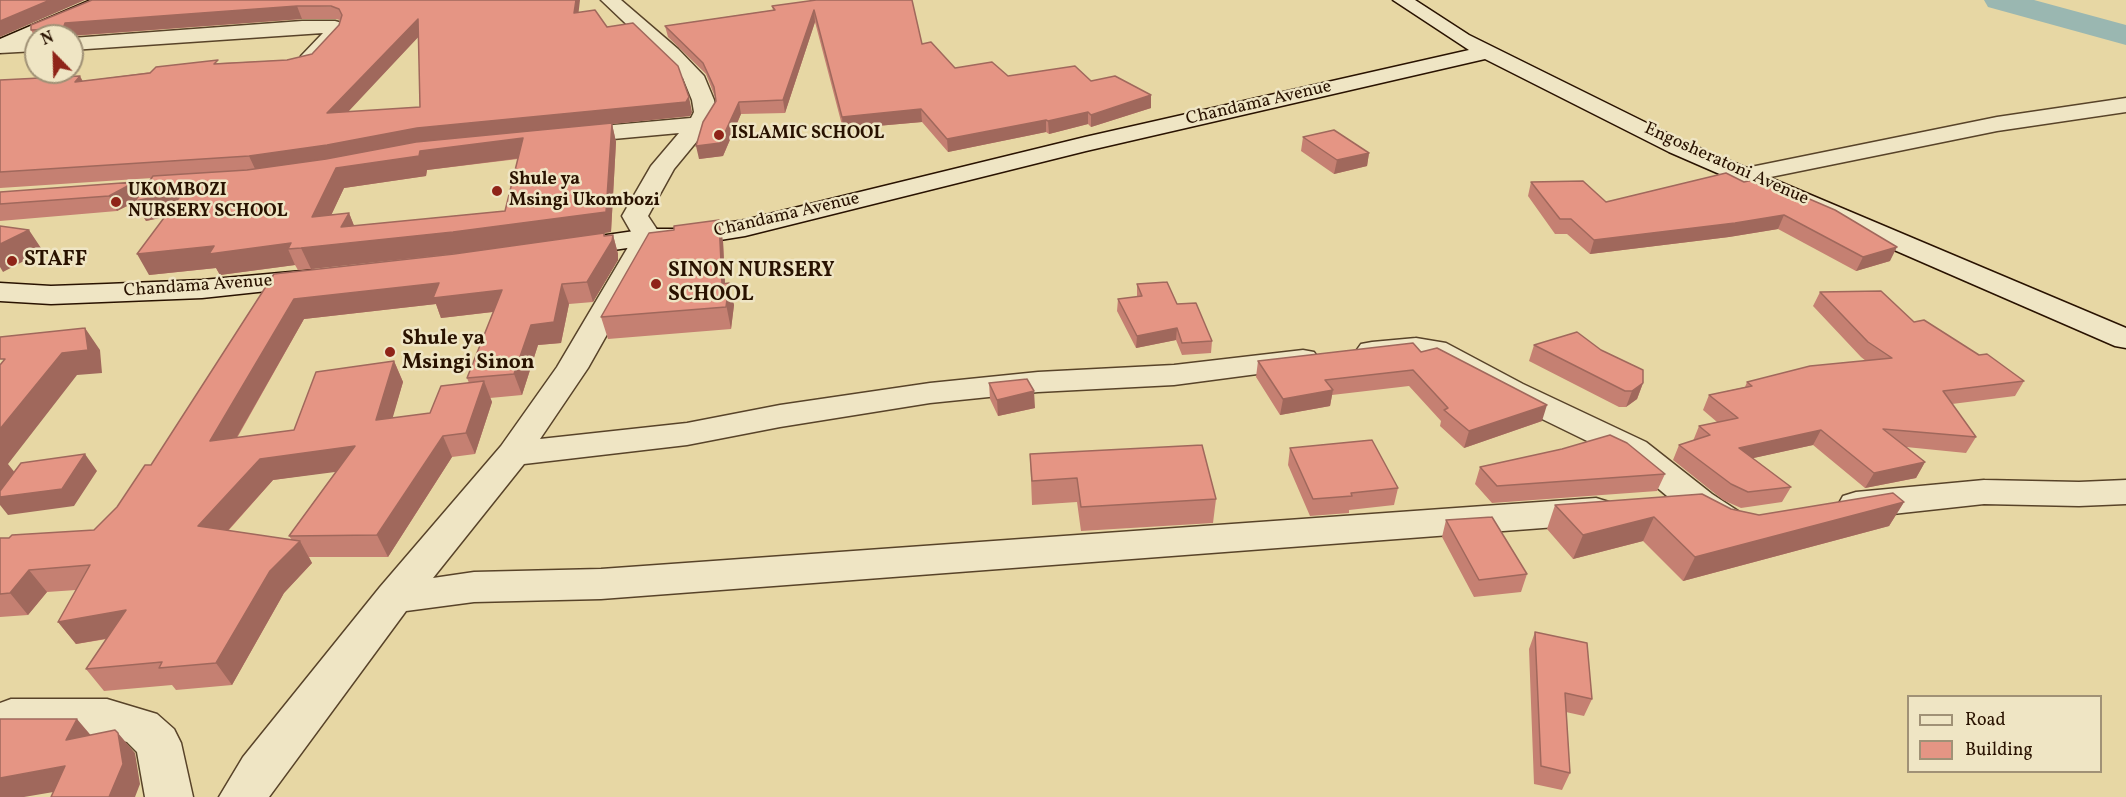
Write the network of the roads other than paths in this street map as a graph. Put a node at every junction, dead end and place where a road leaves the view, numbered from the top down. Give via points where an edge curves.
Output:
1 (78, 0) edge
2 (107, 0) edge
3 (609, 0) edge
4 (1402, 0) edge
5 (324, 7) edge
6 (297, 28) junction
7 (0, 33) edge
8 (84, 43) edge
9 (24, 46) edge
10 (0, 47) edge
11 (1488, 52) junction
12 (309, 62) edge
13 (2126, 105) edge
14 (699, 124) junction
15 (547, 138) edge
16 (1746, 174) junction
17 (648, 237) junction
18 (551, 250) edge
19 (333, 277) edge
20 (0, 292) edge
21 (2126, 339) edge
22 (513, 454) junction
23 (2126, 492) edge
24 (1699, 503) junction
25 (1823, 509) edge
26 (1756, 522) edge
27 (394, 598) junction
28 (11, 718) edge
29 (169, 797) edge
30 (243, 797) edge

1 - 7 street
2 - 10 street
3 - 14 street via 693,76 705,112
4 - 11 street, Engosheratoni Avenue
5 - 6 street
6 - 8 street
6 - 12 street via 335,27
9 - 10 street
11 - 16 street, Engosheratoni Avenue via 1677,147
11 - 17 street, Chandama Avenue via 1084,144 757,225 689,237
13 - 16 street via 1997,124
14 - 15 street
14 - 17 street via 663,166 635,216
16 - 21 street, Engosheratoni Avenue
17 - 18 street, Chandama Avenue
17 - 22 street via 572,368
19 - 20 street, Chandama Avenue via 202,289 51,295
22 - 24 street via 687,434 930,393 1038,382 1174,375 1416,347 1435,350 1634,450
22 - 27 street
23 - 25 street via 1984,492
24 - 26 street via 1733,522
24 - 27 street via 612,583 474,587
27 - 30 street
28 - 29 street via 107,718 141,727 158,743

